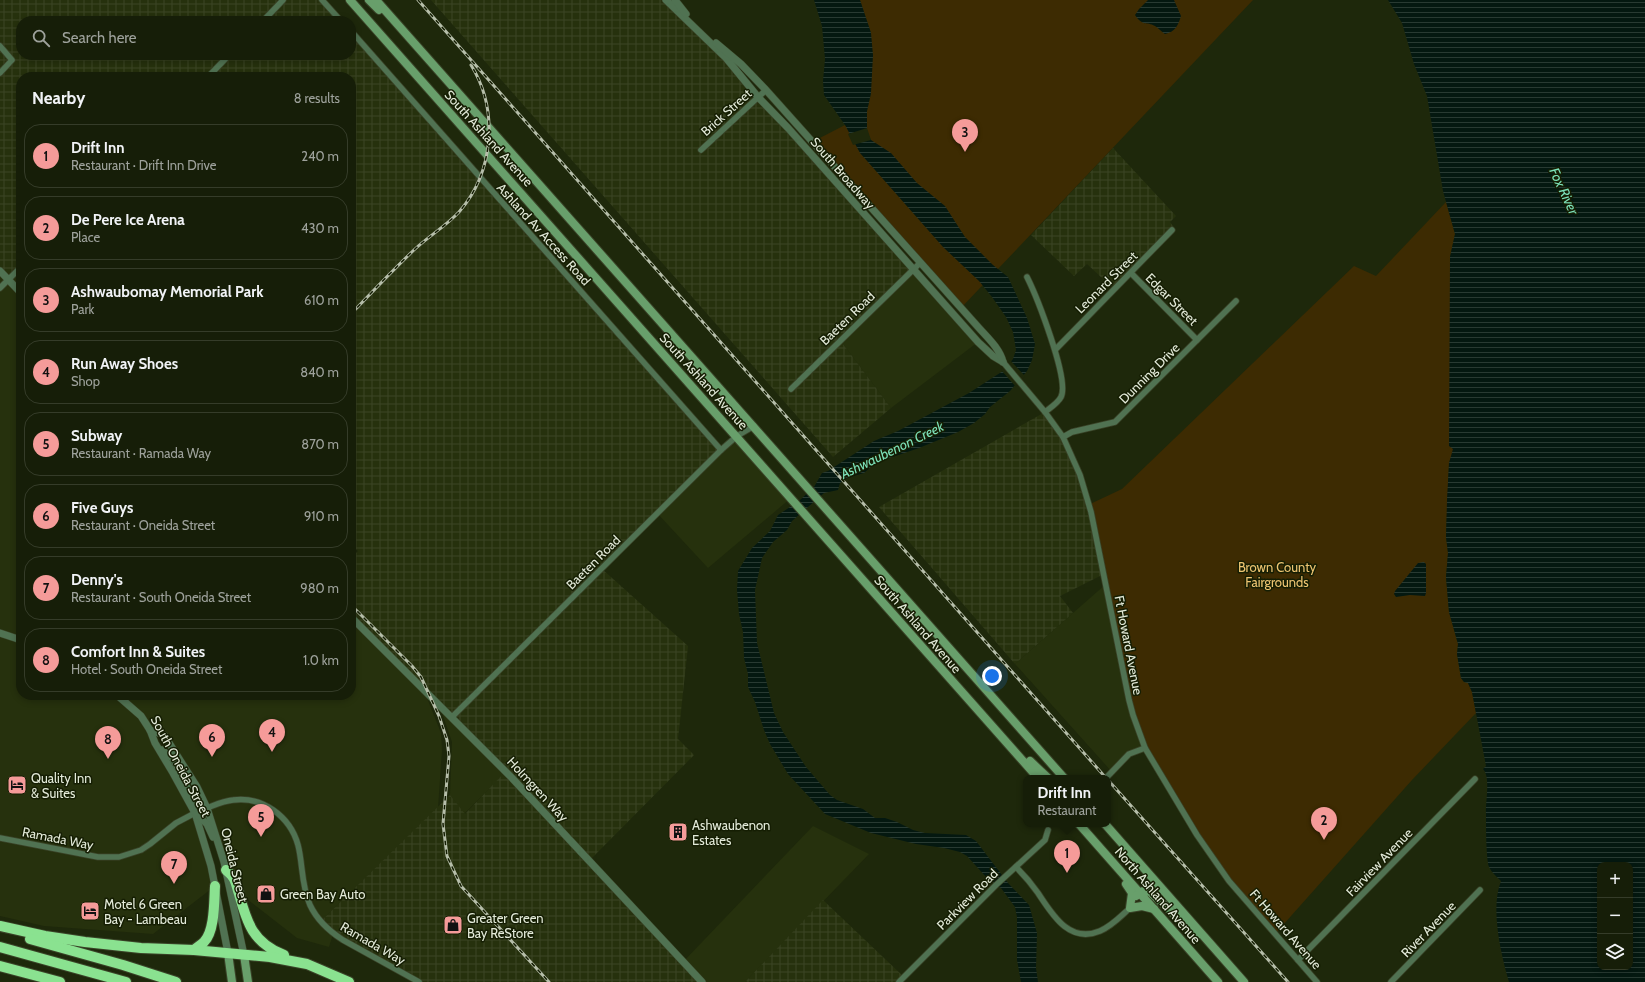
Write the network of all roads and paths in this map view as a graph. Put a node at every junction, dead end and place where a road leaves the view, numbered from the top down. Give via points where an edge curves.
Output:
1 (283, 0) edge
2 (322, 0) edge
3 (350, 0) edge
4 (369, 0) edge
5 (376, 0) edge
6 (666, 0) edge
7 (675, 0) edge
8 (268, 16) edge
9 (337, 16) edge
10 (392, 18) junction
11 (356, 38) edge
12 (0, 46) edge
13 (225, 60) edge
14 (213, 72) edge
15 (0, 73) edge
16 (766, 90) junction
17 (758, 97) junction
18 (701, 150) dead end
19 (1172, 230) dead end
20 (920, 263) junction
21 (914, 270) junction
22 (0, 271) edge
23 (16, 272) edge
24 (1131, 274) junction
25 (1027, 277) dead end
26 (9, 280) junction
27 (0, 288) edge
28 (16, 288) edge
29 (1236, 301) dead end
30 (1197, 340) junction
31 (1056, 349) junction
32 (1002, 362) junction
33 (791, 389) dead end
34 (1045, 412) junction
35 (754, 426) junction
36 (737, 436) junction
37 (1063, 437) junction
38 (721, 450) junction
39 (356, 622) edge
40 (0, 633) edge
41 (16, 638) edge
42 (123, 700) edge
43 (452, 717) junction
44 (150, 730) junction
45 (155, 743) junction
46 (1145, 748) junction
47 (1018, 755) junction
48 (1029, 767) junction
49 (1033, 775) edge
50 (1036, 775) edge
51 (1045, 775) edge
52 (1061, 775) edge
53 (1109, 775) edge
54 (1475, 779) dead end
55 (207, 808) junction
56 (195, 813) junction
57 (1111, 823) edge
58 (1076, 827) edge
59 (1082, 827) edge
60 (1108, 827) edge
61 (1048, 830) dead end
62 (0, 838) edge
63 (1016, 867) junction
64 (226, 870) junction
65 (215, 886) junction
66 (1480, 890) dead end
67 (1140, 893) junction
68 (1131, 905) junction
69 (1177, 905) junction
70 (1154, 909) junction
71 (0, 926) edge
72 (0, 931) edge
73 (0, 947) edge
74 (1215, 948) junction
75 (194, 950) junction
76 (228, 953) junction
77 (244, 955) junction
78 (1298, 960) junction
79 (301, 962) junction
80 (0, 966) edge
81 (60, 982) edge
82 (126, 982) edge
83 (176, 982) edge
84 (232, 982) edge
85 (248, 982) edge
86 (349, 982) edge
87 (419, 982) edge
88 (702, 982) edge
89 (899, 982) edge
90 (1218, 982) edge
91 (1244, 982) edge
92 (1317, 982) edge
93 (1391, 982) edge

1 - 8 street
2 - 9 street
3 - 36 main road, South Ashland Avenue
4 - 10 main road
5 - 10 main road, South Ashland Avenue
6 - 17 street, South Broadway via 726,58
7 - 16 street, South Broadway via 702,30
10 - 35 main road, South Ashland Avenue
11 - 38 street, Ashland Av Access Road
12 - 15 street via 12,60
13 - 14 street
16 - 17 street, Brick Street
16 - 20 street, South Broadway
17 - 18 street, Brick Street
17 - 21 street, South Broadway
19 - 24 street, Leonard Street
20 - 21 street, Baeten Road
20 - 32 street, South Broadway via 993,344 1002,356
21 - 32 street, South Broadway via 978,342
21 - 33 street, Baeten Road
22 - 26 street
23 - 26 street
24 - 30 street, Edgar Street
24 - 31 street, Leonard Street
25 - 31 street
26 - 27 street
26 - 28 street
29 - 30 street, Dunning Drive
30 - 37 street, Dunning Drive via 1115,422 1072,432
31 - 34 street via 1061,397
32 - 34 street, South Broadway
34 - 37 street, Ft Howard Avenue
35 - 36 street, Baeten Road
35 - 52 main road, South Ashland Avenue
36 - 38 street, Baeten Road
36 - 47 main road, South Ashland Avenue
37 - 46 street, Ft Howard Avenue via 1080,475 1090,512 1129,700
38 - 43 street, Baeten Road
39 - 43 street, Holmgren Way
40 - 41 street
42 - 44 street, South Oneida Street via 141,716
43 - 88 street, Holmgren Way
44 - 45 street, South Oneida Street
44 - 55 street, Oneida Street via 164,735 193,780
45 - 55 street via 172,759 191,795
45 - 56 street, South Oneida Street via 174,772
46 - 53 street via 1129,754
46 - 78 street, Ft Howard Avenue via 1197,835 1229,881
47 - 48 main road, South Ashland Avenue
47 - 51 main road
48 - 49 main road
48 - 50 main road, South Ashland Avenue
54 - 78 street, Fairview Avenue
55 - 64 street, Oneida Street
55 - 87 street, Ramada Way via 223,802 243,800 261,804 278,813 295,836 306,896 320,922 343,940
56 - 62 street, Ramada Way via 176,823 141,850 119,857 98,857
56 - 64 street via 207,824
56 - 65 street, South Oneida Street
57 - 69 main road via 1178,900
58 - 68 main road via 1129,887 1132,893
59 - 67 main road, North Ashland Avenue
60 - 69 main road, North Ashland Avenue
61 - 63 street, Parkview Road via 1044,840
63 - 68 street via 1057,920 1072,931 1087,934 1101,931 1114,923
63 - 89 street, Parkview Road
64 - 77 street, Oneida Street
64 - 79 highway via 234,876 243,908 255,935 271,949
65 - 75 highway via 213,921 205,942
65 - 76 street, South Oneida Street
66 - 93 street, River Avenue
67 - 68 main road
67 - 70 main road, North Ashland Avenue
67 - 74 main road via 1146,891 1155,896
68 - 70 main road
69 - 74 main road, North Ashland Avenue
70 - 90 main road, North Ashland Avenue
71 - 75 highway via 85,942
72 - 83 highway
73 - 82 highway
74 - 91 main road, North Ashland Avenue
75 - 76 highway
76 - 77 highway
76 - 84 main road
77 - 79 highway
77 - 85 main road
78 - 92 street, Ft Howard Avenue
79 - 86 highway
80 - 81 highway

